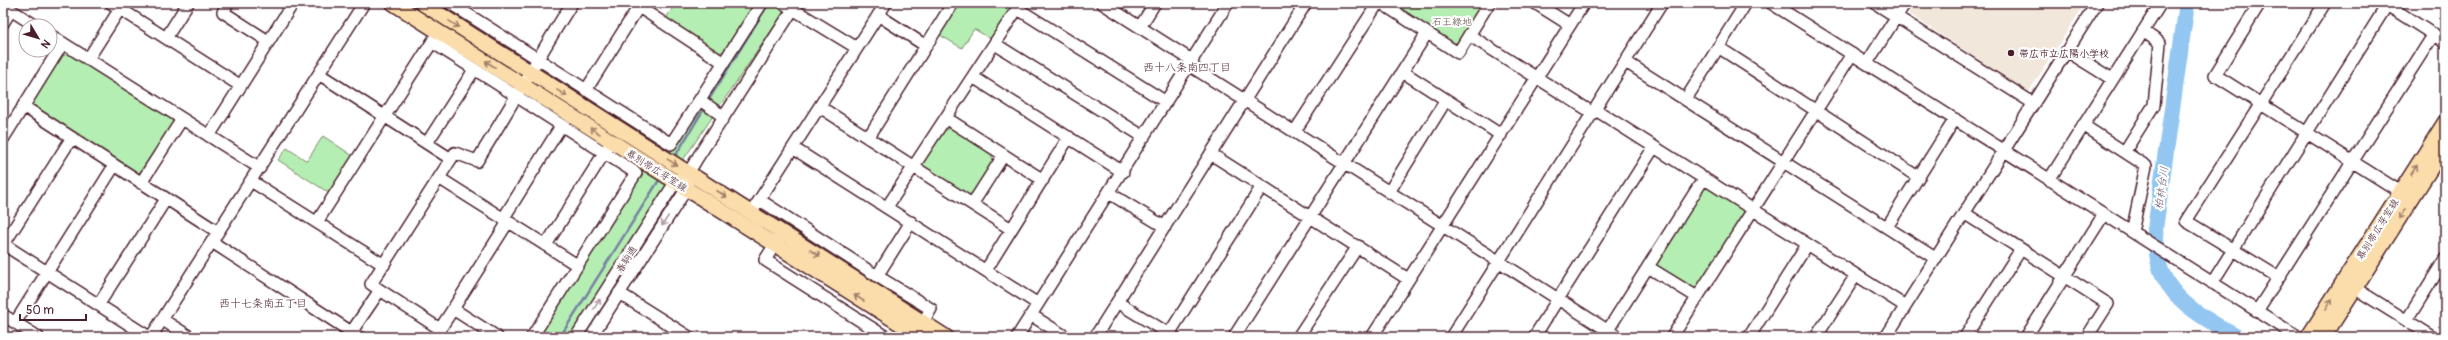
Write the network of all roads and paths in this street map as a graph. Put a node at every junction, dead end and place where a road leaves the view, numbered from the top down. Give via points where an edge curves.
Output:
1 (188, 3) edge
2 (228, 3) edge
3 (293, 3) edge
4 (364, 3) edge
5 (393, 3) edge
6 (422, 3) edge
7 (450, 3) edge
8 (762, 3) edge
9 (783, 3) edge
10 (886, 3) edge
11 (953, 3) edge
12 (1102, 3) edge
13 (1155, 3) edge
14 (1228, 3) edge
15 (1306, 3) edge
16 (1378, 3) edge
17 (1381, 3) edge
18 (1489, 3) edge
19 (1535, 3) edge
20 (1584, 3) edge
21 (1746, 3) edge
22 (1771, 3) edge
23 (1875, 3) edge
24 (1905, 3) edge
25 (2097, 3) edge
26 (2161, 3) edge
27 (2260, 3) edge
28 (2325, 3) edge
29 (569, 4) edge
30 (1658, 4) edge
31 (2386, 4) edge
32 (118, 5) edge
33 (640, 5) edge
34 (795, 6) edge
35 (1020, 6) edge
36 (7, 8) edge
37 (440, 8) edge
38 (878, 15) junction
39 (1896, 17) junction
40 (23, 18) edge
41 (3, 23) edge
42 (1570, 25) junction
43 (1140, 27) junction
44 (2143, 31) junction
45 (1427, 33) junction
46 (2434, 34) junction
47 (1469, 35) junction
48 (436, 36) junction
49 (166, 38) junction
50 (58, 40) edge
51 (268, 41) junction
52 (2445, 42) edge
53 (64, 43) junction
54 (995, 44) junction
55 (926, 46) junction
56 (1718, 47) junction
57 (857, 48) junction
58 (2067, 50) junction
59 (1852, 54) junction
60 (88, 59) junction
61 (537, 59) junction
62 (1626, 62) junction
63 (724, 63) junction
64 (1191, 63) junction
65 (1867, 63) junction
66 (474, 70) junction
67 (529, 72) junction
68 (1403, 72) junction
69 (319, 74) junction
70 (973, 77) junction
71 (1537, 78) junction
72 (2112, 79) junction
73 (240, 86) junction
74 (586, 90) junction
75 (520, 91) junction
76 (1686, 99) junction
77 (700, 100) junction
78 (1244, 100) junction
79 (1446, 100) junction
80 (1166, 102) junction
81 (2033, 103) junction
82 (2261, 105) junction
83 (23, 106) junction
84 (820, 107) junction
85 (1817, 110) junction
86 (1594, 111) junction
87 (384, 116) junction
88 (724, 117) junction
89 (946, 118) junction
90 (182, 119) junction
91 (1955, 119) junction
92 (624, 122) junction
93 (2445, 122) edge
94 (2083, 125) junction
95 (561, 126) junction
96 (1295, 131) junction
97 (2306, 133) junction
98 (1502, 135) junction
99 (209, 136) junction
100 (1144, 137) junction
101 (868, 138) junction
102 (1069, 138) junction
103 (3, 139) edge
104 (70, 139) junction
105 (428, 143) junction
106 (2442, 146) edge
107 (608, 147) junction
108 (1654, 147) junction
109 (794, 148) junction
110 (2003, 151) junction
111 (2125, 151) junction
112 (1211, 154) junction
113 (1004, 156) junction
114 (451, 159) junction
115 (1784, 162) junction
116 (2352, 162) junction
117 (1344, 163) junction
118 (114, 166) junction
119 (913, 167) junction
120 (260, 168) junction
121 (689, 172) junction
122 (1122, 172) junction
123 (1918, 177) junction
124 (439, 178) junction
125 (1704, 178) junction
126 (1043, 180) junction
127 (2049, 180) junction
128 (251, 181) junction
129 (141, 183) junction
130 (681, 184) junction
131 (1262, 186) junction
132 (1389, 192) junction
133 (1109, 193) junction
134 (2406, 195) junction
135 (166, 199) junction
136 (760, 200) junction
137 (973, 203) junction
138 (887, 207) junction
139 (1753, 210) junction
140 (751, 212) junction
141 (1964, 213) junction
142 (2104, 214) junction
143 (1311, 216) junction
144 (505, 220) junction
145 (317, 222) junction
146 (911, 222) junction
147 (1443, 225) junction
148 (1164, 227) junction
149 (1887, 227) junction
150 (1011, 229) junction
151 (218, 232) junction
152 (2137, 235) junction
153 (779, 238) junction
154 (212, 242) junction
155 (3, 244) edge
156 (546, 245) junction
157 (1808, 245) junction
158 (1358, 246) junction
159 (2021, 249) junction
160 (2233, 249) junction
161 (1935, 258) junction
162 (2445, 259) edge
163 (1499, 261) junction
164 (384, 265) junction
165 (577, 265) junction
166 (1648, 267) junction
167 (986, 270) junction
168 (49, 273) junction
169 (1856, 275) junction
170 (877, 276) junction
171 (2065, 277) junction
172 (2278, 277) junction
173 (1408, 279) junction
174 (2212, 283) junction
175 (2349, 285) junction
176 (380, 290) junction
177 (619, 293) junction
178 (1558, 298) junction
179 (1697, 298) junction
180 (1117, 302) junction
181 (99, 304) junction
182 (1038, 304) junction
183 (1905, 306) junction
184 (453, 309) junction
185 (2256, 311) junction
186 (882, 312) junction
187 (3, 315) edge
188 (1031, 315) junction
189 (163, 320) junction
190 (2407, 320) junction
191 (16, 323) junction
192 (872, 328) junction
193 (1608, 330) junction
194 (920, 331) edge
195 (353, 335) edge
196 (1171, 335) edge
197 (38, 337) edge
198 (150, 337) edge
199 (190, 337) edge
200 (497, 337) edge
201 (532, 337) edge
202 (576, 337) edge
203 (591, 337) edge
204 (689, 337) edge
205 (886, 337) edge
206 (946, 337) edge
207 (1017, 337) edge
208 (1066, 337) edge
209 (1094, 337) edge
210 (1234, 337) edge
211 (1298, 337) edge
212 (1372, 337) edge
213 (1451, 337) edge
214 (1534, 337) edge
215 (1618, 337) edge
216 (1672, 337) edge
217 (1749, 337) edge
218 (1816, 337) edge
219 (1886, 337) edge
220 (1965, 337) edge
221 (2026, 337) edge
222 (2088, 337) edge
223 (2298, 337) edge
224 (2308, 337) edge
225 (2324, 337) edge
226 (2432, 337) edge

1 - 49 street
2 - 51 street via 223,12
3 - 51 street
4 - 69 street
5 - 48 main road, 幕別帯広芽室線
6 - 37 main road, 幕別帯広芽室線
7 - 61 street
8 - 63 street
9 - 34 street
10 - 38 street
11 - 55 street
12 - 43 street
13 - 43 street
14 - 64 street
15 - 78 street
16 - 96 street
17 - 45 street
18 - 47 street
19 - 42 street
20 - 42 street
21 - 56 street
22 - 59 street
23 - 39 street
24 - 39 street
25 - 58 street
26 - 44 street
27 - 82 street via 2215,75
28 - 82 street
29 - 61 street
30 - 62 street
31 - 46 street
31 - 97 street
32 - 49 street
32 - 60 street
33 - 63 street
33 - 74 street
34 - 57 street
34 - 88 street
35 - 54 street
35 - 80 street
36 - 40 street
36 - 41 street
37 -> 67 main road, 幕別帯広芽室線
38 - 55 street
38 - 57 street
39 - 65 street
39 - 81 street
42 - 71 street
43 - 64 street
44 - 72 street
44 - 111 street via 2160,43 2154,105
45 - 47 street via 1458,53
45 - 68 street
46 - 52 street
46 - 116 street
47 - 71 street
48 - 66 street
75 -> 48 main road, 幕別帯広芽室線
48 - 87 street
49 - 73 street
50 - 53 street
51 - 73 street
53 - 60 street
53 - 83 street
54 - 70 street
54 - 100 street
55 - 101 street
56 - 76 street
56 - 85 street
57 - 84 street
58 - 72 street
58 - 81 street
59 - 65 street
59 - 85 street
60 - 90 street
61 - 67 street
61 - 74 street
62 - 76 street
62 - 86 street
63 - 77 street
64 - 78 street
64 - 80 street
65 - 91 street
66 - 75 street
66 - 105 street
67 - 75 street
67 -> 92 main road, 幕別帯広芽室線
68 - 79 street
68 - 117 street
69 - 87 street
69 - 120 street
70 - 89 street
70 - 102 street
71 - 86 street
71 - 98 street
72 - 94 street
73 - 99 street
74 - 92 street
75 - 95 street
107 -> 75 main road, 幕別帯広芽室線
75 - 114 street via 477,160 455,153
76 - 115 street
77 - 88 street
77 - 92 street via 671,144
78 - 96 street
78 - 112 street
79 - 98 street
79 - 132 street
80 - 100 street
81 - 110 street
82 - 97 street
82 - 160 street via 2186,221
83 - 103 street
83 - 104 street
84 - 101 street
84 - 109 street
85 - 115 street
85 - 123 street
86 - 108 street
86 - 163 street
87 - 105 street
87 - 145 street
88 - 121 street
89 - 113 street
89 - 119 street
90 - 99 street
90 - 129 street
91 - 110 street
91 - 123 street
92 -> 121 main road, 幕別帯広芽室線
93 - 106 main road, 幕別帯広芽室線
94 - 111 street
94 - 127 street
95 - 107 street
95 - 144 street
96 - 117 street
97 - 116 street
97 - 160 street
98 - 147 street
99 - 120 street
100 - 122 street
101 - 119 street
102 - 122 street
102 - 126 street
104 - 118 street
104 - 155 street
105 - 114 street
106 - 134 main road, 幕別帯広芽室線
107 - 130 main road, 幕別帯広芽室線
107 - 156 street
107 - 165 street via 636,172
108 - 125 street
108 - 178 street
109 - 136 street
109 - 138 street
110 - 127 street
110 - 141 street
111 - 152 street via 2146,166
112 - 131 street
112 - 148 street
113 - 126 street
113 - 137 street
114 - 124 street
115 - 139 street
115 - 149 street
116 - 134 street
116 - 172 street
117 - 132 street
117 - 143 street
118 - 129 street
118 - 168 street
119 - 137 street
119 - 138 street
120 - 128 street
121 - 130 street
121 -> 140 main road, 幕別帯広芽室線
122 - 133 street
123 - 149 street
124 - 144 street
124 - 164 street
125 - 139 street
125 - 166 street
126 - 150 street
127 - 142 street
128 - 145 street
128 - 151 street
129 - 135 street
130 - 153 main road, 幕別帯広芽室線
130 -> 177 street, 春駒通
202 -> 130 street, 春駒通
131 - 143 street
131 - 196 street
132 - 147 street
133 - 148 street
133 - 182 street
134 - 175 main road, 幕別帯広芽室線
135 - 151 street
135 - 181 street
136 - 140 street
136 - 170 street
137 - 150 street
138 - 146 street
139 - 157 street
139 - 179 street
140 - 153 main road, 幕別帯広芽室線
141 - 159 street
141 - 161 street
142 - 152 street
142 - 171 street
143 - 158 street
143 - 210 street
144 - 156 street
144 - 184 street
145 - 164 street
146 - 167 street
146 - 170 street
147 - 163 street
147 - 173 street
148 - 180 street
149 - 161 street
150 - 167 street
151 - 154 street
152 - 174 street
186 -> 153 main road, 幕別帯広芽室線
153 - 192 street via 765,260
153 -> 194 main road, 幕別帯広芽室線
154 - 189 street
154 - 195 street
155 - 168 street
156 - 165 street
157 - 169 street
157 - 217 street
158 - 173 street
158 - 211 street
159 - 171 street
159 - 220 street
160 - 172 street
160 - 174 street
161 - 183 street
162 - 190 street
163 - 178 street
163 - 213 street
164 - 176 street via 371,284
165 - 201 street
166 - 179 street
166 - 193 street
167 - 182 street
168 - 181 street
168 - 191 street
169 - 183 street
169 - 218 street
170 - 194 street via 931,309
171 - 221 street
171 - 222 street via 2108,304
172 - 185 street
173 - 212 street
174 - 185 street
175 - 190 street
224 -> 175 main road, 幕別帯広芽室線
175 - 225 main road, 幕別帯広芽室線
176 - 184 street via 440,329
176 - 195 street
177 - 203 street, 春駒通
177 - 204 street
178 - 193 street
178 - 214 street
179 - 216 street
180 - 196 street
180 - 209 street
181 - 198 street
182 - 188 street
183 - 219 street
184 - 200 street
185 - 223 street
186 - 192 street
186 - 194 main road, 幕別帯広芽室線
187 - 191 street
188 - 207 street
188 - 208 street
189 - 198 street
189 - 199 street
190 - 226 street
191 - 197 street
192 - 205 street
193 - 215 street
194 - 206 main road, 幕別帯広芽室線

